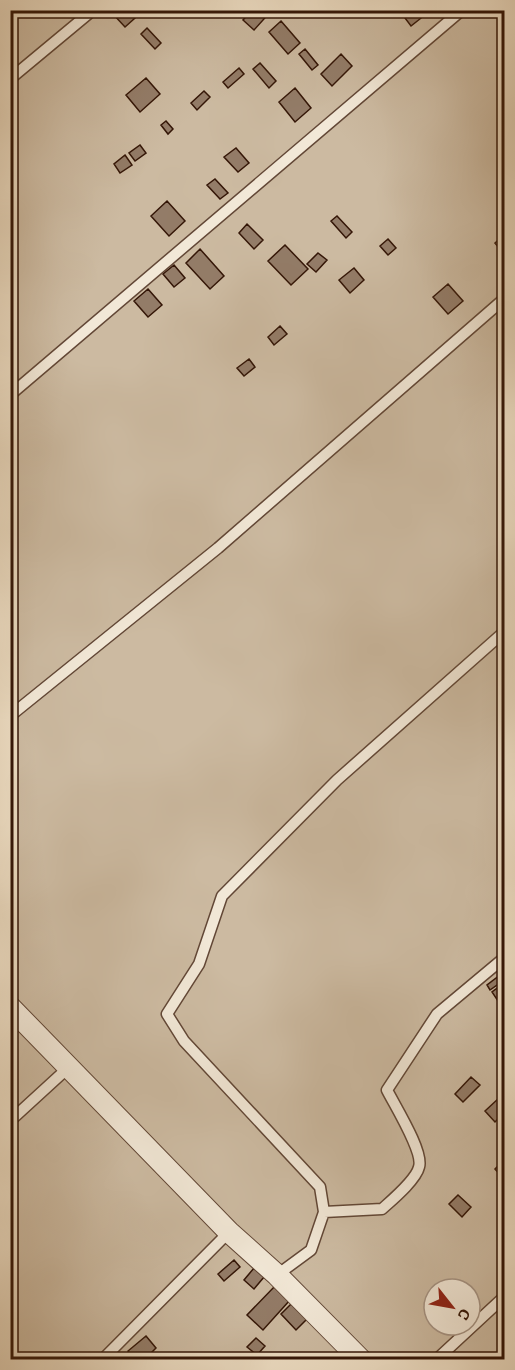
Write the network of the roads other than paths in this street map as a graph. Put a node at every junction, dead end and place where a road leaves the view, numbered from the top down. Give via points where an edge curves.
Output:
1 (93, 10) edge
2 (462, 10) edge
3 (10, 79) edge
4 (504, 299) edge
5 (10, 395) edge
6 (504, 632) edge
7 (10, 716) edge
8 (504, 958) edge
9 (10, 1007) edge
10 (69, 1066) junction
11 (10, 1121) edge
12 (324, 1212) junction
13 (230, 1232) junction
14 (277, 1275) junction
15 (504, 1297) edge
16 (102, 1359) edge
17 (361, 1359) edge
18 (436, 1359) edge

1 - 3 lane
2 - 5 lane
4 - 7 lane via 218,548
6 - 12 lane via 337,780 222,896 199,964 167,1014 184,1041 320,1187
8 - 12 lane via 437,1014 387,1090 419,1150 419,1167 410,1181 382,1209
9 - 10 street
10 - 11 lane
10 - 13 street
12 - 14 lane via 311,1250
13 - 14 street
13 - 16 lane
14 - 17 street
15 - 18 lane

